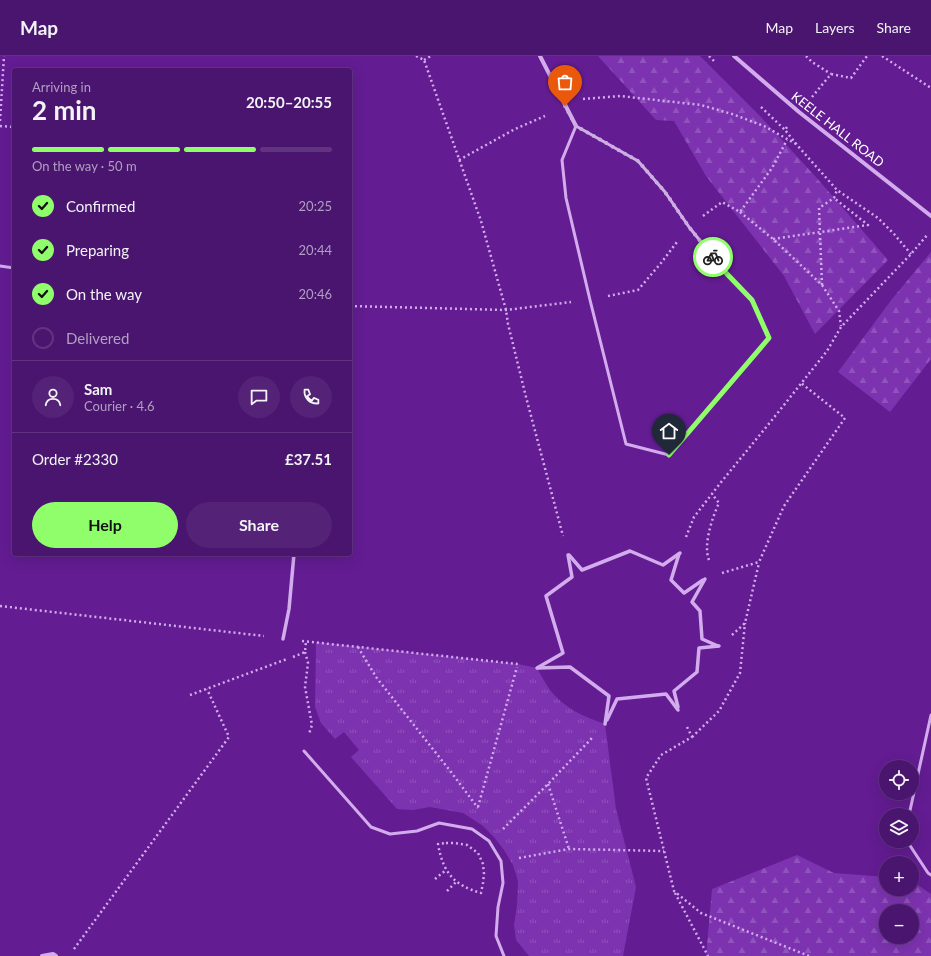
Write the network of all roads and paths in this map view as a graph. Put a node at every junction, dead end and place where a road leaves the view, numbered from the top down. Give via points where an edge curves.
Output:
1 (4, 56) edge
2 (416, 56) edge
3 (431, 56) edge
4 (540, 56) edge
5 (734, 56) edge
6 (806, 56) edge
7 (867, 56) edge
8 (882, 56) edge
9 (424, 60) junction
10 (832, 74) dead end
11 (851, 78) dead end
12 (931, 88) edge
13 (581, 99) dead end
14 (545, 116) dead end
15 (0, 121) edge
16 (0, 126) edge
17 (576, 126) junction
18 (12, 127) edge
19 (787, 140) junction
20 (459, 160) junction
21 (837, 190) junction
22 (834, 198) junction
23 (740, 212) junction
24 (931, 216) edge
25 (689, 227) junction
26 (931, 231) edge
27 (820, 232) junction
28 (773, 239) junction
29 (911, 254) junction
30 (0, 266) edge
31 (12, 268) edge
32 (822, 285) junction
33 (590, 300) junction
34 (352, 306) edge
35 (506, 310) junction
36 (841, 327) junction
37 (801, 383) junction
38 (712, 494) junction
39 (680, 553) junction
40 (568, 555) junction
41 (294, 556) edge
42 (759, 562) junction
43 (709, 563) dead end
44 (722, 574) dead end
45 (745, 623) junction
46 (283, 639) dead end
47 (306, 641) dead end
48 (719, 646) junction
49 (358, 647) dead end
50 (305, 652) junction
51 (518, 664) dead end
52 (207, 689) junction
53 (190, 695) dead end
54 (678, 710) junction
55 (931, 715) edge
56 (605, 724) junction
57 (692, 737) junction
58 (304, 752) joint
59 (548, 784) junction
60 (478, 808) junction
61 (911, 808) edge
62 (472, 829) junction
63 (489, 841) junction
64 (912, 848) edge
65 (569, 849) junction
66 (664, 851) junction
67 (478, 853) junction
68 (501, 861) junction
69 (446, 870) junction
70 (931, 875) edge
71 (435, 878) dead end
72 (456, 882) junction
73 (674, 890) junction
74 (446, 891) dead end
75 (74, 950) dead end
76 (42, 956) edge
77 (56, 956) edge
78 (504, 956) edge
79 (708, 956) edge
80 (809, 956) edge

1 - 15 path
2 - 9 path
3 - 9 path
4 - 17 street
5 - 24 street, KEELE HALL ROAD via 799,112
6 - 10 path
7 - 11 path
8 - 12 path
9 - 20 path
13 - 19 path via 620,96 701,105 764,126
14 - 20 path via 515,129
16 - 18 path
17 - 25 lane via 638,161 665,192
17 - 33 lane via 562,160 566,198
19 - 21 path via 797,145
19 - 23 path via 772,168
20 - 35 path via 481,221
21 - 22 path
21 - 29 path via 878,218
22 - 27 path via 819,208
22 - 27 path via 868,225
23 - 25 path via 722,202
23 - 28 path
25 - 33 path via 638,290
25 - 33 lane via 752,300 769,338 669,455 626,444
26 - 29 path
27 - 28 path
27 - 32 path
28 - 32 path
29 - 36 path
30 - 31 lane
32 - 36 path via 839,311
33 - 35 path
34 - 35 path
35 - 40 path via 526,398
36 - 37 path via 827,351
37 - 38 path
37 - 42 path via 845,418 784,506
38 - 39 path via 694,517
38 - 43 path via 719,503 709,531
39 - 40 street via 663,565 630,551 582,570
39 - 48 street via 671,580 684,593 705,579 692,602 700,611 702,639
40 - 56 street via 572,578 546,596 563,653 537,668 570,667 609,696
41 - 46 street via 289,609
42 - 44 path
42 - 45 path
45 - 48 path
45 - 57 path via 740,673 719,711
47 - 50 path
48 - 54 street via 699,648 697,672 674,691
49 - 60 path via 376,677
50 - 52 path
50 - 58 path via 308,663 305,687 312,725
51 - 60 path
52 - 53 path
52 - 75 path via 229,737
54 - 56 street via 666,694 617,699
54 - 57 path
55 - 61 lane
56 - 59 path
57 - 66 path via 661,755 646,778
58 - 62 lane via 370,827 390,834 417,830 439,823
59 - 63 path
59 - 65 path
60 - 62 path
62 - 63 lane
63 - 67 path
63 - 68 lane
64 - 70 lane
65 - 66 path
65 - 68 path
66 - 73 path
67 - 69 path via 467,845 438,844
67 - 72 path via 484,874 481,893
68 - 78 lane via 503,883 496,936
69 - 71 path
69 - 72 path
72 - 74 path
73 - 79 path
73 - 80 path via 700,913
76 - 77 street

